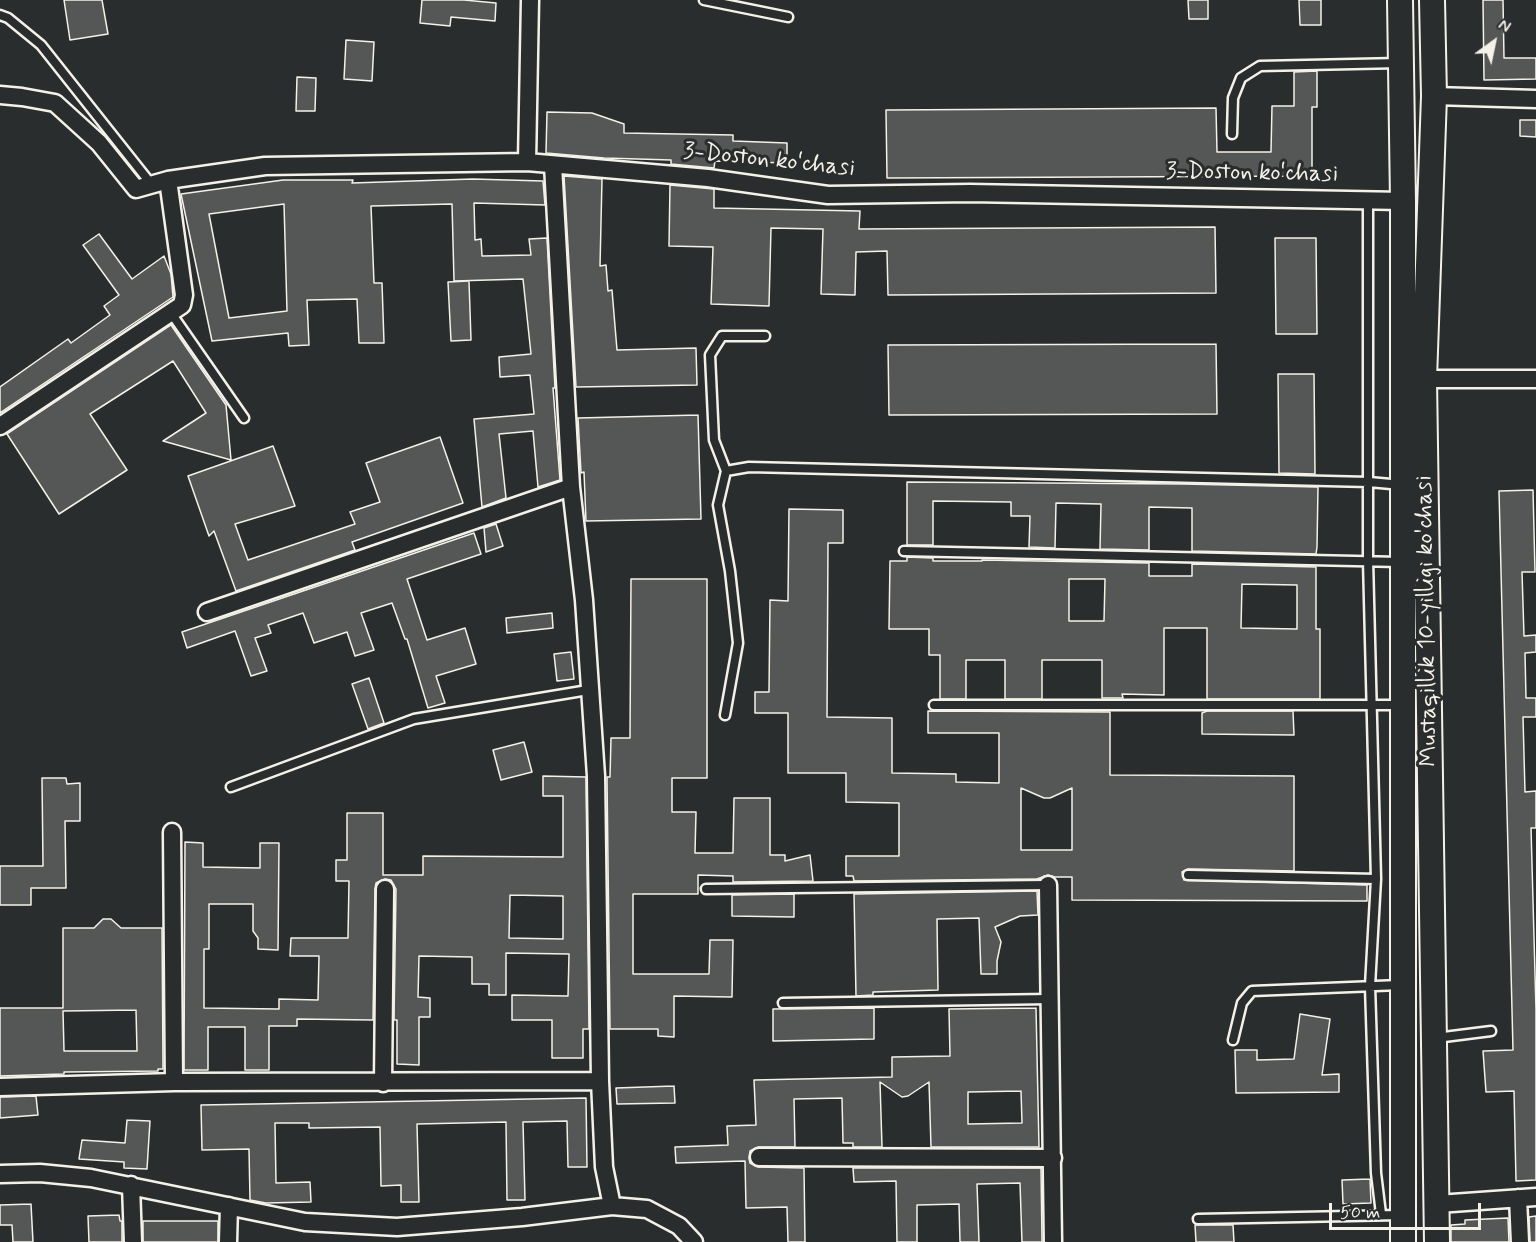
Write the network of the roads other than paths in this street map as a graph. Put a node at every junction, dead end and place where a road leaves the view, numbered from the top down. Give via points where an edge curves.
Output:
1 (530, 0) edge
2 (704, 0) edge
3 (1400, 0) edge
4 (1432, 0) edge
5 (0, 15) edge
6 (788, 17) dead end
7 (1400, 63) junction
8 (0, 95) edge
9 (1434, 96) junction
10 (1536, 99) edge
11 (1232, 134) dead end
12 (527, 162) junction
13 (553, 165) junction
14 (160, 183) junction
15 (1368, 200) junction
16 (1403, 201) junction
17 (171, 313) junction
18 (765, 336) dead end
19 (1424, 379) junction
20 (1536, 380) edge
21 (244, 418) dead end
22 (0, 426) edge
23 (726, 471) junction
24 (1369, 482) junction
25 (1403, 485) junction
26 (571, 487) junction
27 (904, 551) dead end
28 (1368, 560) junction
29 (1403, 562) junction
30 (207, 612) dead end
31 (588, 690) junction
32 (1371, 704) junction
33 (934, 705) dead end
34 (1403, 705) junction
35 (725, 715) dead end
36 (231, 787) dead end
37 (172, 831) dead end
38 (1188, 875) dead end
39 (1376, 879) junction
40 (1048, 885) joint
41 (385, 889) dead end
42 (706, 890) dead end
43 (1403, 985) junction
44 (1370, 986) junction
45 (1050, 999) junction
46 (783, 1003) dead end
47 (1491, 1031) dead end
48 (1435, 1038) junction
49 (1233, 1040) dead end
50 (600, 1081) junction
51 (174, 1082) junction
52 (383, 1083) junction
53 (0, 1087) edge
54 (759, 1157) dead end
55 (1053, 1158) junction
56 (0, 1174) edge
57 (131, 1185) junction
58 (1536, 1197) edge
59 (1518, 1198) junction
60 (1438, 1204) junction
61 (229, 1206) junction
62 (612, 1206) junction
63 (1392, 1215) junction
64 (1198, 1219) dead end
65 (133, 1242) edge
66 (228, 1242) edge
67 (694, 1242) edge
68 (1053, 1242) edge
69 (1403, 1242) edge
70 (1437, 1242) edge
71 (1521, 1242) edge

1 - 12 street
2 - 6 lane
3 - 7 main road, Mustaqillik 10-yilligi ko'chasi
4 - 9 main road, Mustaqillik 10-yilligi ko'chasi
5 - 14 lane via 41,45
7 - 11 lane via 1260,66 1241,78 1233,98
7 - 16 main road, Mustaqillik 10-yilligi ko'chasi
8 - 14 street, 3-Doston koʻchasi via 55,103 99,143 136,189
9 - 10 street
9 - 19 main road, Mustaqillik 10-yilligi ko'chasi
12 - 13 street, 3-Doston koʻchasi
12 - 14 street, 3-Doston koʻchasi via 265,166
13 - 15 street, 3-Doston koʻchasi via 708,178 828,195
13 - 26 street
14 - 17 street via 184,295 182,305
15 - 16 street, 3-Doston koʻchasi
15 - 24 lane
16 - 25 main road, Mustaqillik 10-yilligi ko'chasi
17 - 21 lane
17 - 22 street
18 - 23 lane via 722,336 710,355 714,440
19 - 20 street
19 - 48 main road, Mustaqillik 10-yilligi ko'chasi
23 - 24 lane via 749,467
23 - 35 lane via 718,506 738,643
24 - 25 lane
24 - 28 lane
25 - 29 main road, Mustaqillik 10-yilligi ko'chasi
26 - 30 street
26 - 31 street via 584,600
27 - 28 lane
28 - 29 lane
28 - 32 lane
29 - 34 main road, Mustaqillik 10-yilligi ko'chasi
31 - 36 lane via 414,719
31 - 50 street via 596,776
32 - 33 lane
32 - 34 lane
32 - 39 lane
34 - 43 main road, Mustaqillik 10-yilligi ko'chasi
37 - 51 street
38 - 39 lane
39 - 44 lane
40 - 42 lane
40 - 45 street
41 - 52 street
43 - 44 lane
43 - 63 main road, Mustaqillik 10-yilligi ko'chasi
44 - 49 lane via 1252,992 1242,1003
44 - 63 lane via 1376,1173
45 - 46 lane
45 - 55 street
47 - 48 lane
48 - 60 main road, Mustaqillik 10-yilligi ko'chasi
50 - 52 street
50 - 62 street via 604,1167
51 - 52 street
51 - 53 street
54 - 55 street
55 - 68 street
56 - 57 street via 61,1175
57 - 61 street
57 - 65 street
58 - 59 street
59 - 60 street
59 - 71 street
60 - 70 main road, Mustaqillik 10-yilligi ko'chasi
61 - 62 street via 305,1222 397,1227
61 - 66 street
62 - 67 street via 646,1209 679,1226
63 - 64 lane
63 - 69 main road, Mustaqillik 10-yilligi ko'chasi

